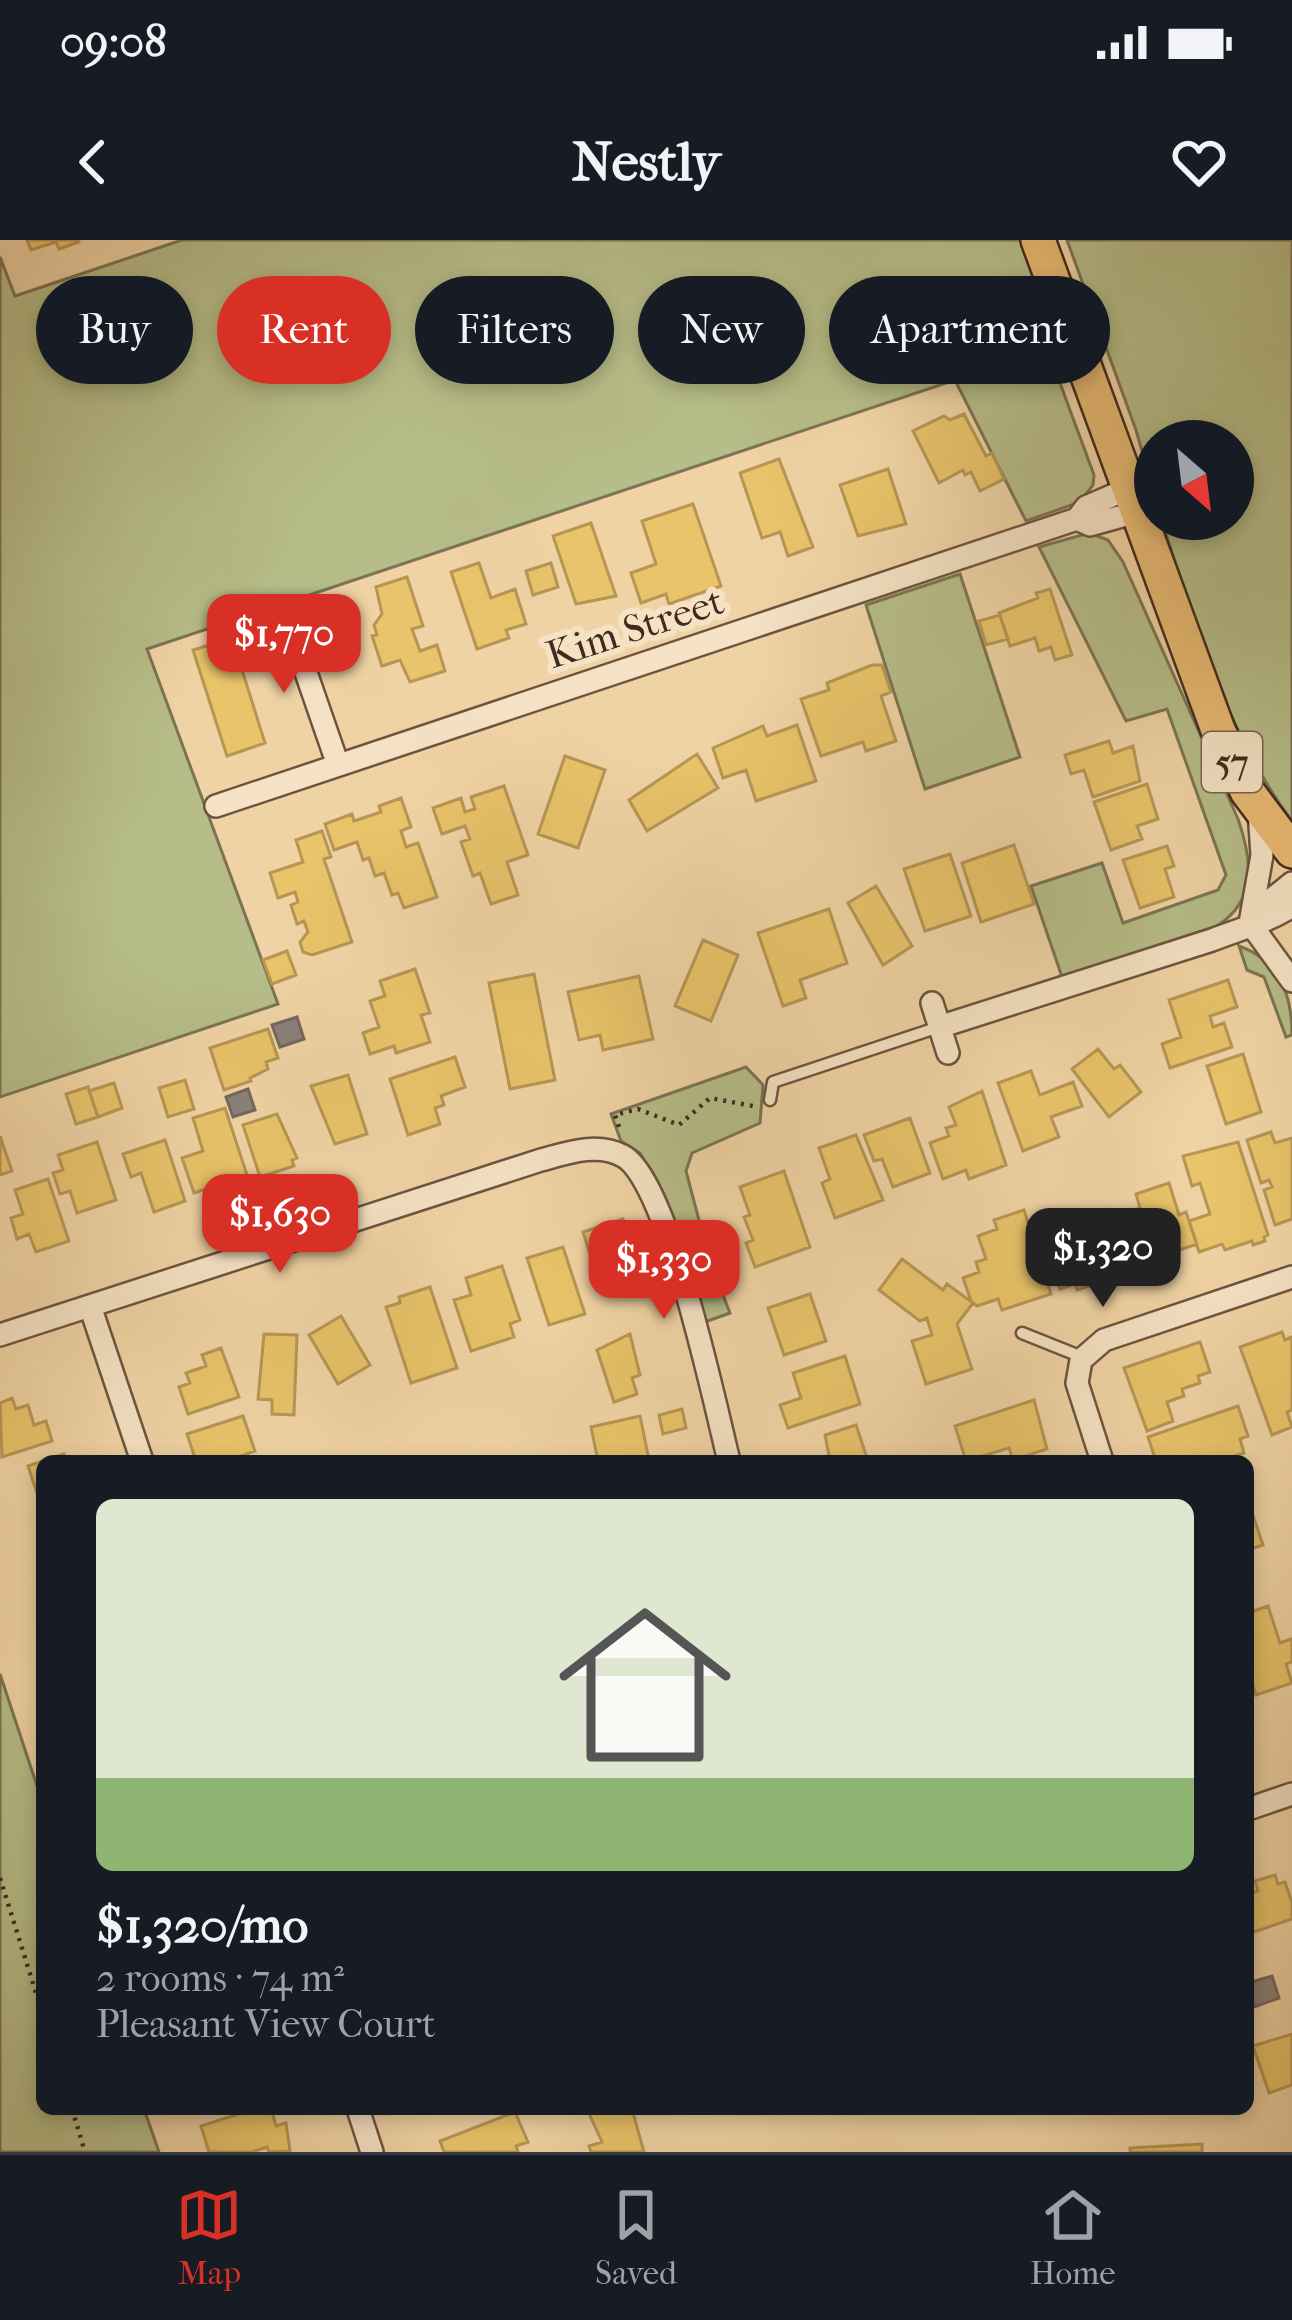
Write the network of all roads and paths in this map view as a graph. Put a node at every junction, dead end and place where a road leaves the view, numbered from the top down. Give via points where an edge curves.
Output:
1 (1038, 240) edge
2 (1132, 501) junction
3 (284, 609) dead end
4 (338, 765) junction
5 (216, 806) dead end
6 (1258, 807) junction
7 (1292, 850) edge
8 (1292, 883) edge
9 (1292, 906) edge
10 (1250, 923) junction
11 (1292, 981) edge
12 (932, 1003) dead end
13 (940, 1027) junction
14 (948, 1053) dead end
15 (761, 1069) dead end
16 (773, 1082) junction
17 (770, 1100) dead end
18 (748, 1107) dead end
19 (621, 1135) dead end
20 (1292, 1277) edge
21 (90, 1306) junction
22 (1022, 1333) dead end
23 (0, 1335) edge
24 (1082, 1358) junction
25 (140, 1455) edge
26 (727, 1455) edge
27 (1100, 1455) edge
28 (1292, 1794) edge
29 (1254, 1807) edge
30 (0, 1878) edge
31 (36, 1993) edge
32 (74, 2115) edge
33 (361, 2115) edge
34 (85, 2152) edge
35 (372, 2152) edge

1 - 2 main road, 57
2 - 4 street, Kim Street via 1090,525 1078,519
2 - 6 main road, 57 via 1218,730
3 - 4 street
4 - 5 street, Kim Street
6 - 7 main road, 57
6 - 10 street via 1262,855
8 - 10 street
9 - 10 street
10 - 11 street
10 - 13 street
12 - 13 street
13 - 14 street
13 - 16 lane
15 - 16 lane
16 - 17 lane
18 - 19 path via 710,1098 679,1125 633,1109 614,1114
20 - 24 street via 1104,1340
21 - 23 street
21 - 25 street
21 - 26 street via 566,1153 604,1150 635,1164 652,1192
22 - 24 lane
24 - 27 street via 1077,1383
28 - 29 street
30 - 31 path
32 - 34 path
33 - 35 street

